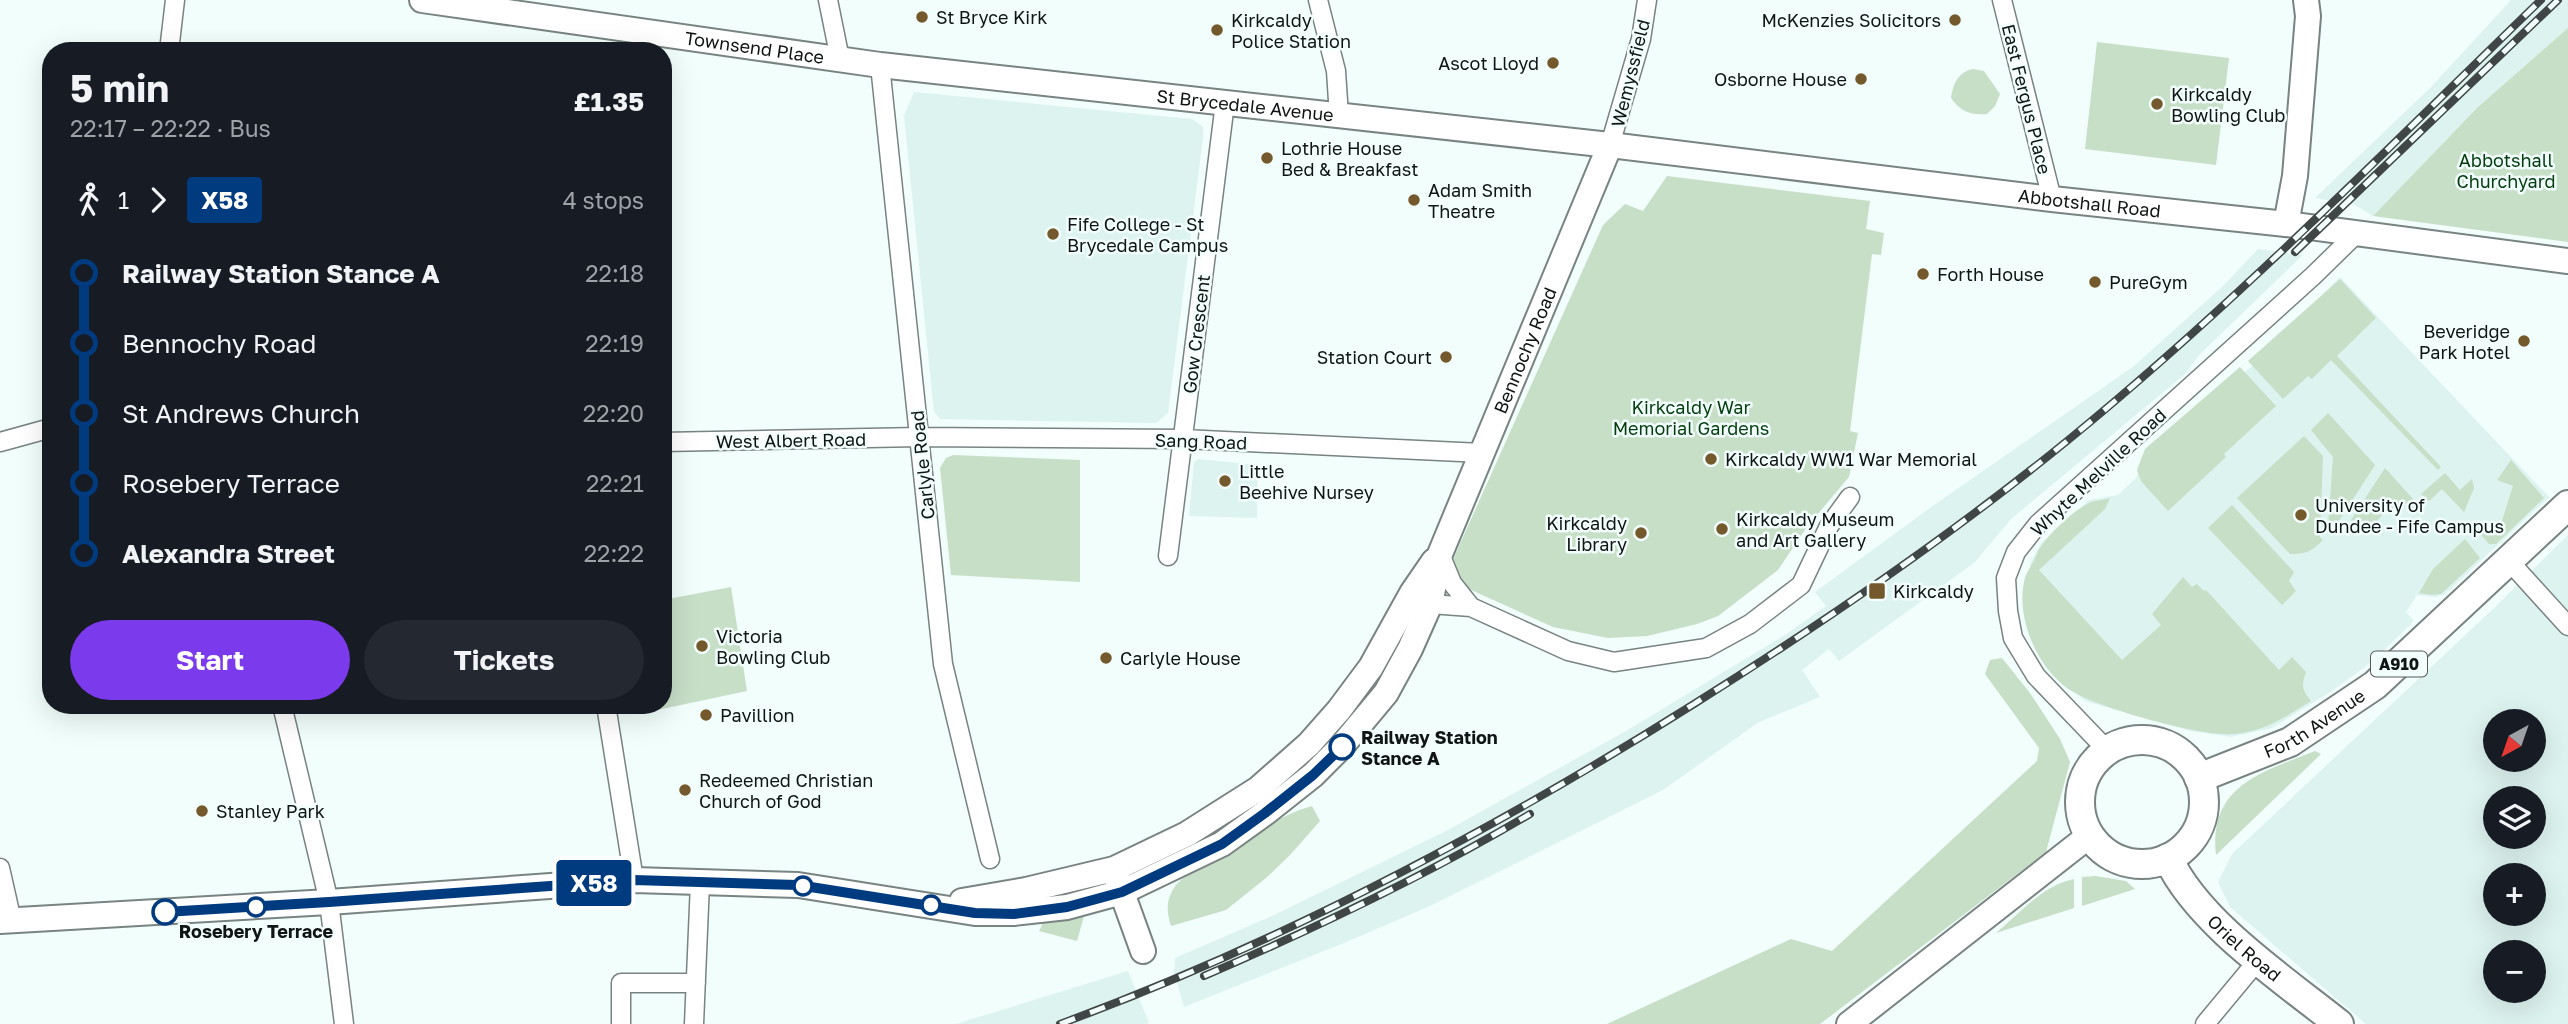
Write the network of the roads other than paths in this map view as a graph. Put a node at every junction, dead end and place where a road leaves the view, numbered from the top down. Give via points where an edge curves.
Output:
1 (175, 0) edge
2 (422, 0) edge
3 (828, 0) edge
4 (1318, 0) edge
5 (1647, 0) edge
6 (2002, 0) edge
7 (2306, 0) edge
8 (170, 42) edge
9 (840, 59) junction
10 (880, 65) junction
11 (1225, 103) junction
12 (1339, 116) junction
13 (1611, 145) junction
14 (2052, 199) junction
15 (2286, 224) junction
16 (2356, 234) junction
17 (2568, 261) edge
18 (42, 430) edge
19 (920, 437) junction
20 (1183, 439) junction
21 (0, 442) edge
22 (672, 442) edge
23 (1482, 453) junction
24 (1850, 496) dead end
25 (2568, 505) edge
26 (1440, 554) junction
27 (1168, 556) dead end
28 (2509, 561) junction
29 (1430, 604) junction
30 (1471, 607) junction
31 (2568, 626) edge
32 (284, 714) edge
33 (607, 714) edge
34 (2107, 751) junction
35 (2199, 778) junction
36 (2090, 835) junction
37 (2168, 858) junction
38 (990, 859) dead end
39 (0, 868) edge
40 (634, 880) junction
41 (1118, 881) junction
42 (700, 883) junction
43 (329, 902) junction
44 (6, 921) edge
45 (1143, 951) dead end
46 (2259, 959) junction
47 (696, 983) junction
48 (344, 1024) edge
49 (621, 1024) edge
50 (694, 1024) edge
51 (1849, 1024) edge
52 (2205, 1024) edge
53 (2339, 1024) edge

1 - 8 street
2 - 9 main road, Townsend Place
3 - 9 street
4 - 12 street via 1336,71
5 - 13 street, Wemyssfield via 1642,39
6 - 14 street, East Fergus Place
7 - 15 main road via 2295,176
9 - 10 main road, Townsend Place
10 - 11 main road, St Brycedale Avenue
10 - 19 street, Carlyle Road
11 - 12 main road, St Brycedale Avenue
11 - 20 street, Gow Crescent
12 - 13 main road, St Brycedale Avenue
13 - 14 main road, Abbotshall Road
13 - 23 main road, Bennochy Road
14 - 15 main road, Abbotshall Road
15 - 16 main road, Abbotshall Road
16 - 17 main road, Abbotshall Road
16 - 34 street, Whyte Melville Road via 2038,524 2016,552 2006,578 2013,638 2036,676
18 - 21 street
19 - 20 street, Sang Road
19 - 22 street, West Albert Road
19 - 38 street, Carlyle Road via 943,664
20 - 23 street, Sang Road
20 - 27 street, Gow Crescent
23 - 26 main road, Bennochy Road
24 - 30 street via 1829,526 1801,585 1750,624 1706,648 1614,662 1567,651
25 - 28 main road, Forth Avenue / A910
26 - 29 main road, Bennochy Road
26 - 30 street via 1452,583
26 - 41 main road, Bennochy Road via 1412,593 1371,667 1309,744 1258,789
28 - 31 street
28 - 35 main road, Forth Avenue / A910 via 2375,685 2290,742
29 - 30 street
29 - 41 main road, Bennochy Road via 1385,693 1313,775 1222,844
32 - 43 street
33 - 40 street
34 - 35 main road via 2132,741 2160,742 2183,756
34 - 36 main road via 2096,759 2083,783 2080,809
35 - 37 main road via 2204,805 2197,831
36 - 37 main road via 2124,861
36 - 51 main road
37 - 46 main road, Oriel Road via 2174,873 2213,919
39 - 44 street
40 - 42 main road, Bennochy Road
40 - 43 main road, Bennochy Road
41 - 42 main road, Bennochy Road via 1067,907 1014,914 975,913 798,885
41 - 45 main road
42 - 47 street
43 - 44 main road, Bennochy Road
43 - 48 street
46 - 52 street
46 - 53 main road, Oriel Road
47 - 49 street via 621,983
47 - 50 street

